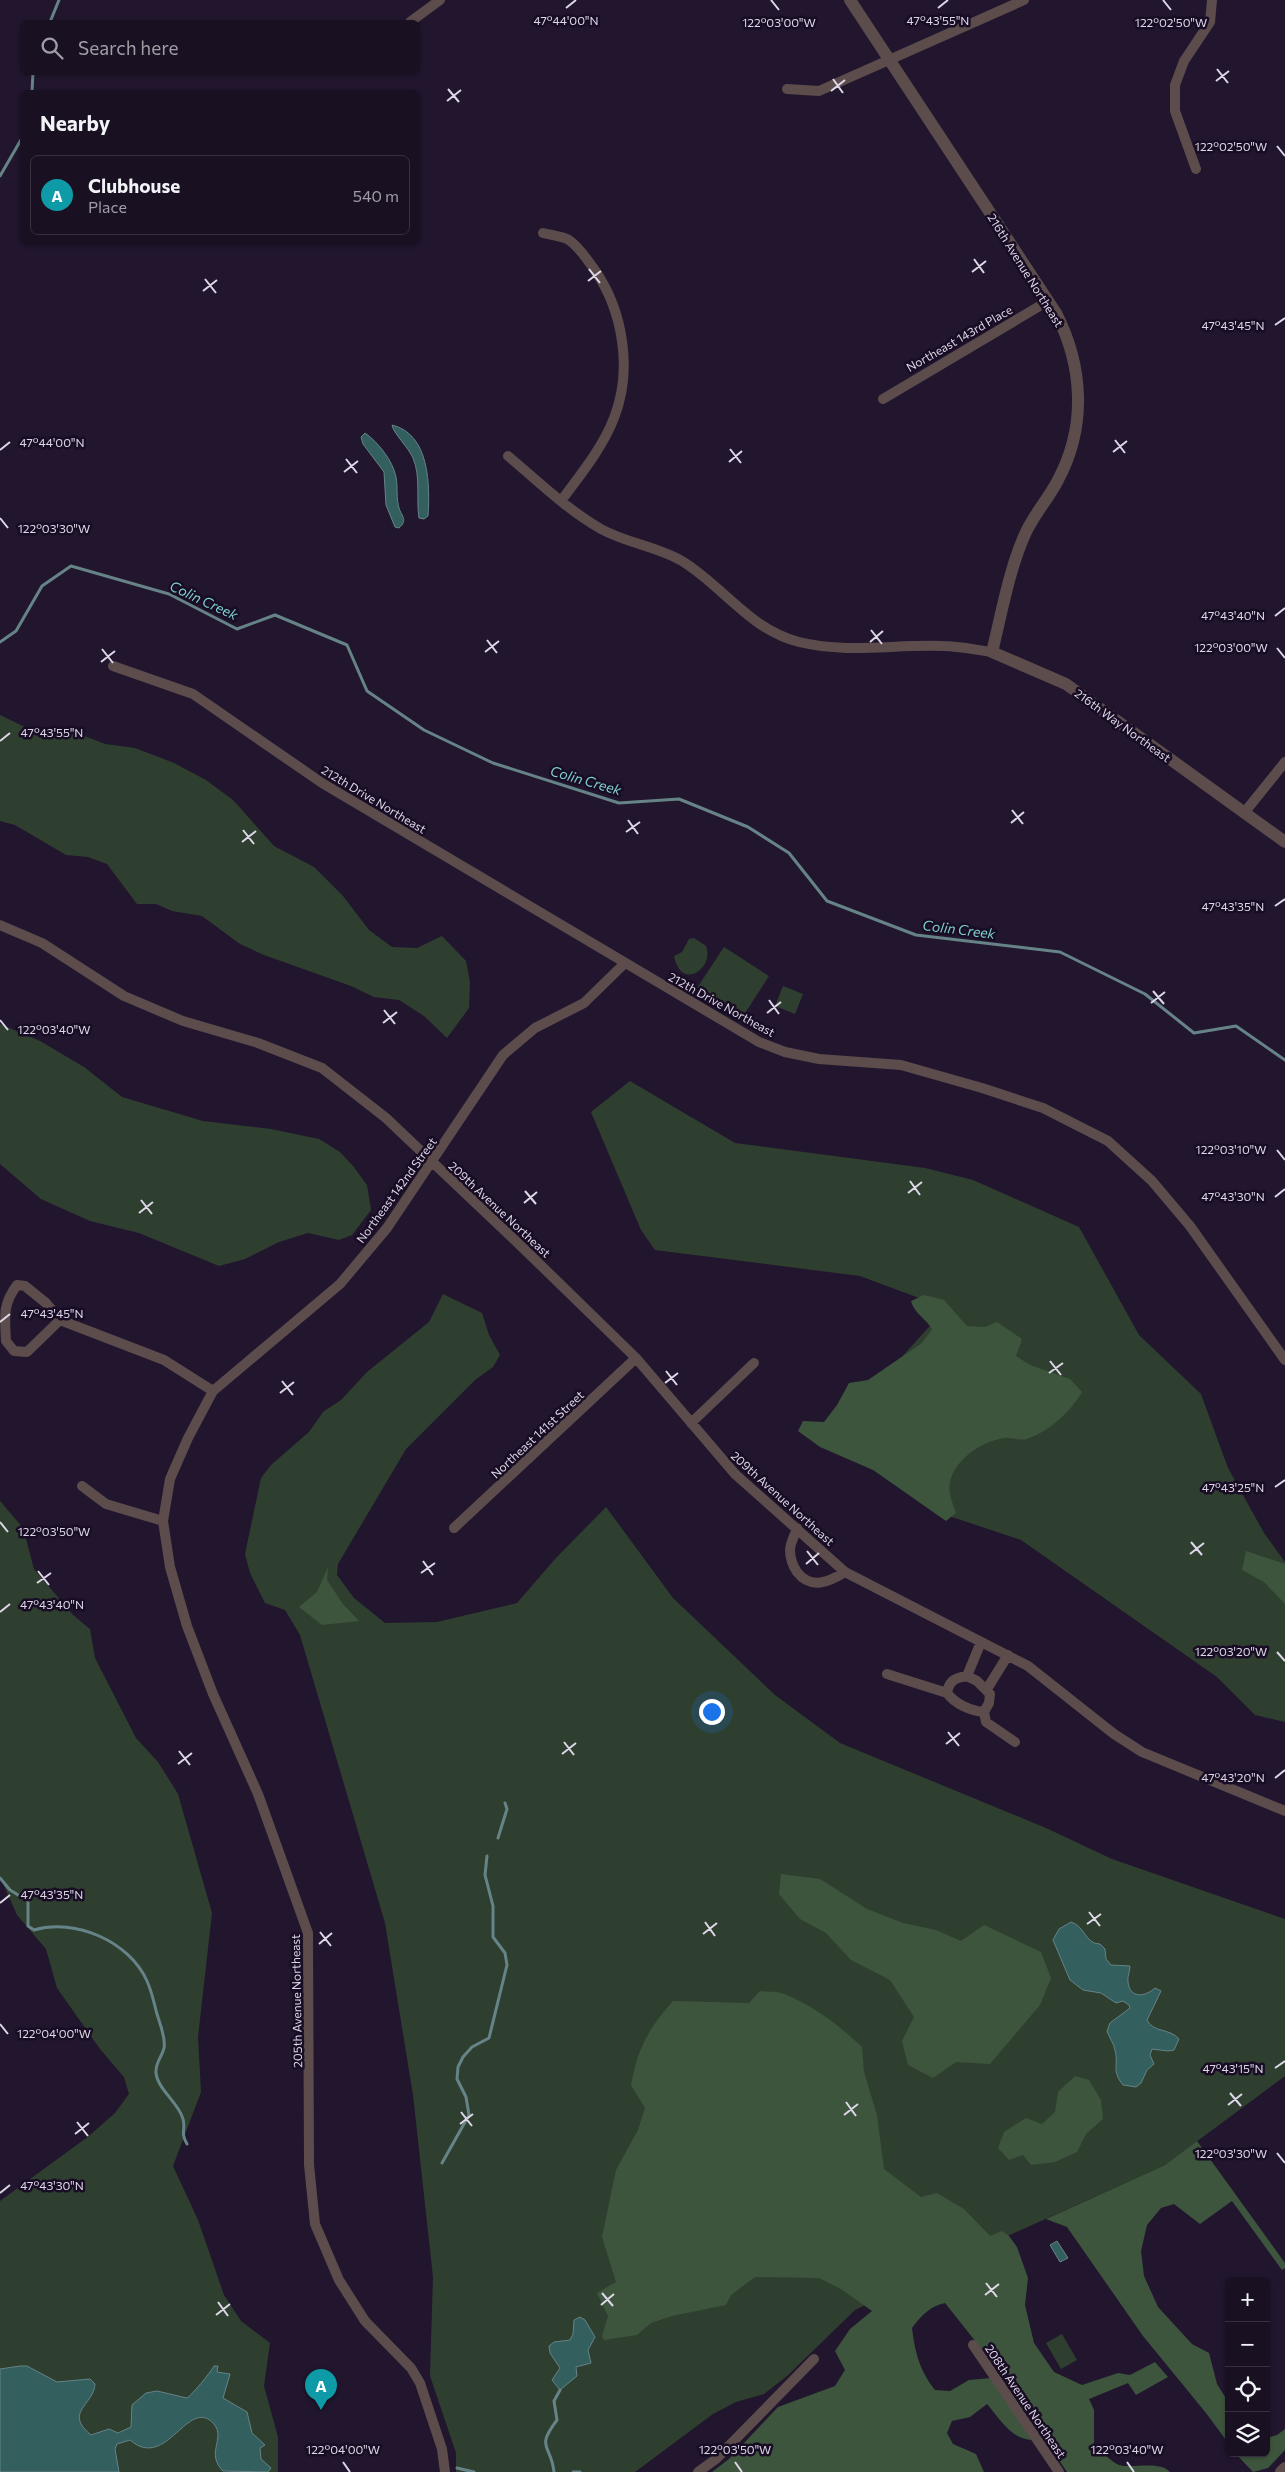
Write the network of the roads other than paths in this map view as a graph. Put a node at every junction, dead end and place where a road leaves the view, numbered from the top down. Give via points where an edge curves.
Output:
1 (440, 0) edge
2 (850, 0) edge
3 (1024, 0) edge
4 (1212, 0) edge
5 (413, 20) edge
6 (889, 60) junction
7 (787, 89) dead end
8 (1196, 169) dead end
9 (543, 234) dead end
10 (1048, 301) junction
11 (884, 399) dead end
12 (508, 456) dead end
13 (560, 501) junction
14 (992, 652) junction
15 (113, 666) dead end
16 (1285, 762) edge
17 (1244, 813) junction
18 (1285, 842) edge
19 (0, 925) edge
20 (625, 963) junction
21 (432, 1162) junction
22 (60, 1320) junction
23 (636, 1358) junction
24 (1285, 1360) edge
25 (754, 1363) dead end
26 (213, 1391) junction
27 (691, 1424) junction
28 (82, 1486) dead end
29 (163, 1521) junction
30 (454, 1528) dead end
31 (797, 1528) junction
32 (845, 1572) junction
33 (981, 1642) junction
34 (1008, 1655) junction
35 (887, 1674) dead end
36 (967, 1676) junction
37 (987, 1689) junction
38 (947, 1693) junction
39 (984, 1712) junction
40 (1015, 1742) dead end
41 (1285, 1811) edge
42 (973, 2345) dead end
43 (814, 2359) dead end
44 (1285, 2468) edge
45 (444, 2472) edge
46 (698, 2472) edge
47 (1059, 2472) edge
48 (1281, 2472) edge

1 - 5 street
2 - 6 street, 216th Avenue Northeast
3 - 6 street
4 - 8 street via 1210,22 1184,61 1175,85 1175,111
6 - 7 street via 819,91
6 - 10 street, 216th Avenue Northeast
9 - 13 street via 567,239 581,250 603,282 620,325 624,372 615,416 600,448
10 - 11 street, Northeast 143rd Place
10 - 14 street, 216th Avenue Northeast via 1062,325 1076,370 1077,425 1059,480 1027,530 1020,547
12 - 13 street, 216th Way Northeast
13 - 14 street, 216th Way Northeast via 602,529 680,560 713,583 749,618 797,642 833,649 943,646
14 - 17 street, 216th Way Northeast via 1066,684
15 - 20 street, 212th Drive Northeast via 193,694 322,783
16 - 17 street
17 - 18 street, 216th Way Northeast
19 - 21 street, 209th Avenue Northeast via 42,943 124,996 183,1021 258,1043 322,1068 386,1118
20 - 21 street, Northeast 142nd Street via 584,1003 535,1028 504,1055
20 - 24 street, 212th Drive Northeast via 759,1042 786,1052 819,1059 901,1065 1043,1108 1108,1141 1152,1180
21 - 23 street, 209th Avenue Northeast
21 - 26 street, Northeast 142nd Street via 387,1228 340,1284
22 - 22 street via 46,1303 25,1286 17,1285 8,1297 6,1341 14,1351 27,1352
22 - 26 street via 164,1360
23 - 27 street, 209th Avenue Northeast
23 - 30 street, Northeast 141st Street
25 - 27 street
26 - 29 street, Northeast 142nd Street via 170,1479
27 - 31 street, 209th Avenue Northeast via 735,1474
28 - 29 street via 106,1504
29 - 45 street, 205th Avenue Northeast via 170,1567 187,1626 213,1694 258,1794 308,1933 309,2165 316,2224 339,2280 365,2321 411,2368 420,2383 442,2449
31 - 32 street, 209th Avenue Northeast
31 - 32 street via 790,1550 792,1566 802,1578 814,1584 831,1581
32 - 33 street, 209th Avenue Northeast
33 - 34 street, 209th Avenue Northeast
33 - 36 street
34 - 37 street
34 - 41 street, 209th Avenue Northeast via 1028,1666 1142,1752
35 - 38 street
36 - 37 street
36 - 38 street via 955,1678
37 - 39 street via 989,1703
38 - 39 street via 951,1699
39 - 40 street via 986,1722
42 - 47 street, 208th Avenue Northeast
43 - 46 street via 722,2453
44 - 48 street

